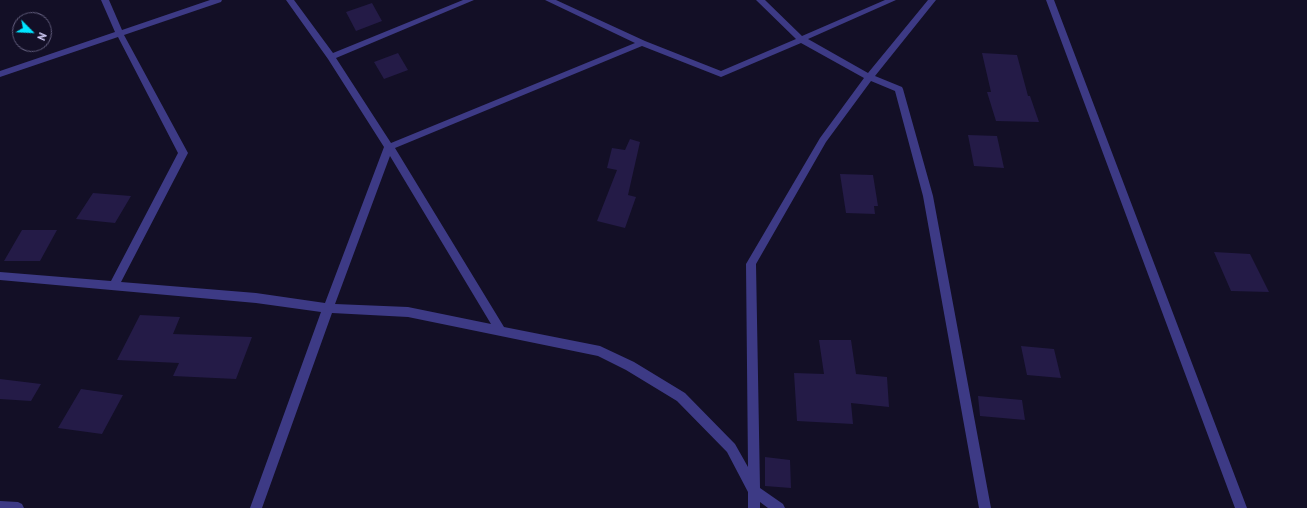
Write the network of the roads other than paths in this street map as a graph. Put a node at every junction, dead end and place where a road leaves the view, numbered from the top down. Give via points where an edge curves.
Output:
1 (105, 0) edge
2 (218, 0) edge
3 (290, 0) edge
4 (470, 0) edge
5 (549, 0) edge
6 (760, 0) edge
7 (892, 0) edge
8 (932, 0) edge
9 (1050, 0) edge
10 (120, 34) junction
11 (800, 39) junction
12 (642, 42) junction
13 (331, 57) junction
14 (0, 74) edge
15 (869, 77) junction
16 (389, 147) junction
17 (0, 276) edge
18 (114, 285) junction
19 (328, 308) junction
20 (501, 331) junction
21 (754, 491) junction
22 (0, 507) edge
23 (18, 508) edge
24 (256, 508) edge
25 (754, 508) edge
26 (779, 508) edge
27 (985, 508) edge
28 (1241, 508) edge

1 - 10 street
2 - 10 street
3 - 13 street
4 - 13 street
5 - 12 street
6 - 11 street
7 - 11 street
8 - 15 street
9 - 28 street
10 - 14 street
10 - 18 street via 183,153
11 - 12 street via 721,74
11 - 15 street
12 - 16 street
13 - 16 street
15 - 21 street via 823,140 751,264
15 - 27 street via 899,89 928,196
16 - 19 street
16 - 20 street
17 - 18 street
18 - 19 street via 256,298
19 - 20 street via 408,312
19 - 24 street
20 - 21 street via 600,351 681,397 731,448
21 - 25 street
21 - 26 street
22 - 23 street

